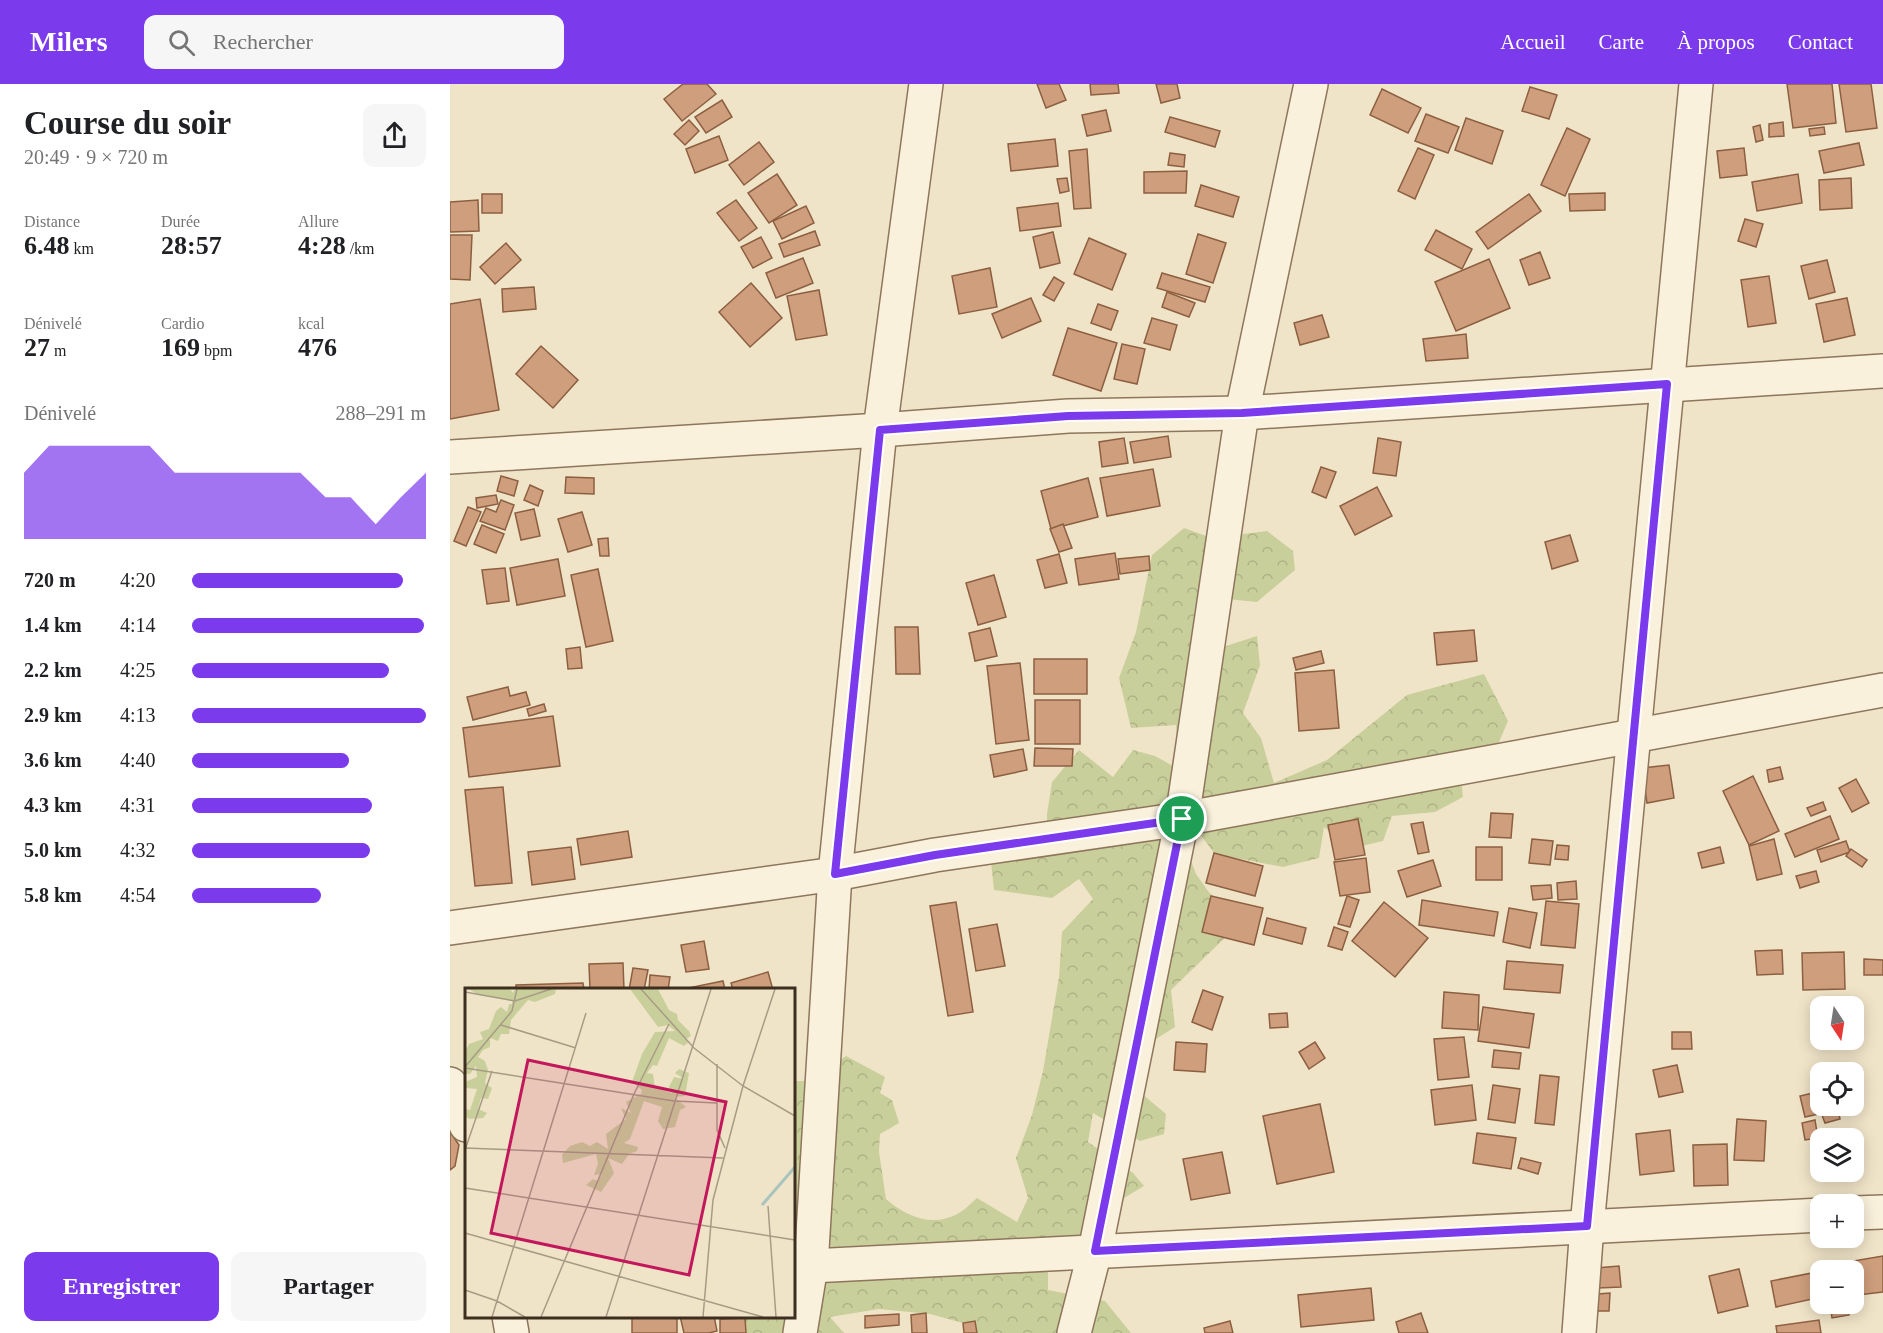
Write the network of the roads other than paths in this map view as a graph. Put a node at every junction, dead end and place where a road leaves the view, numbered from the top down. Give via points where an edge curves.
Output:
1 (926, 84) edge
2 (1311, 84) edge
3 (1696, 84) edge
4 (1883, 371) edge
5 (1667, 384) junction
6 (1242, 413) junction
7 (880, 430) junction
8 (450, 457) edge
9 (1883, 690) edge
10 (1634, 736) junction
11 (1182, 819) junction
12 (835, 874) junction
13 (450, 928) edge
14 (450, 1084) edge
15 (465, 1122) edge
16 (1883, 1212) edge
17 (1864, 1213) edge
18 (1810, 1216) edge
19 (1587, 1226) junction
20 (1095, 1251) junction
21 (802, 1267) edge
22 (509, 1318) edge
23 (512, 1333) edge
24 (800, 1333) edge
25 (1074, 1333) edge
26 (1579, 1333) edge

1 - 7 street
2 - 6 street
3 - 5 street
4 - 5 street
5 - 6 street
5 - 10 street
6 - 7 street via 1068,416
6 - 11 street
7 - 8 street
7 - 12 street
9 - 10 street
10 - 11 street
10 - 19 street
11 - 12 street via 935,855
11 - 20 street
12 - 13 street
12 - 21 street
14 - 15 street
16 - 17 street
18 - 19 street
19 - 20 street
19 - 26 street
20 - 21 street
20 - 25 street
21 - 24 street
22 - 23 street

